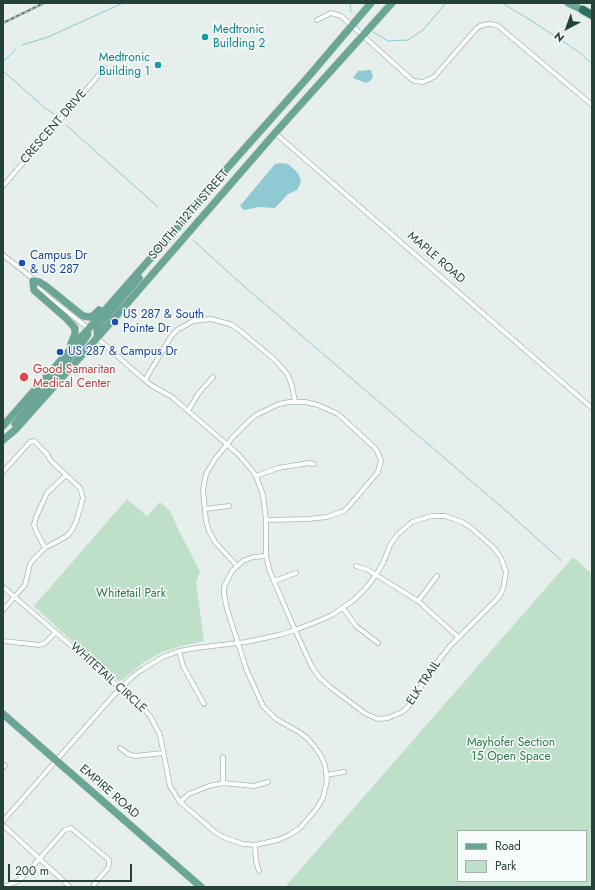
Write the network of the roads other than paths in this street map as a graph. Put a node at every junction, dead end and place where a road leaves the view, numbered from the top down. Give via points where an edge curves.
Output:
1 (371, 3) edge
2 (392, 3) edge
3 (568, 3) edge
4 (583, 10) joint
5 (592, 15) edge
6 (317, 20) dead end
7 (357, 30) junction
8 (105, 68) dead end
9 (592, 105) edge
10 (265, 125) junction
11 (275, 133) junction
12 (3, 186) edge
13 (172, 234) junction
14 (3, 255) edge
15 (33, 281) junction
16 (88, 328) junction
17 (97, 338) junction
18 (68, 351) junction
19 (213, 377) dead end
20 (145, 380) junction
21 (295, 402) junction
22 (592, 408) edge
23 (188, 411) junction
24 (3, 426) edge
25 (5, 438) edge
26 (226, 444) junction
27 (314, 464) dead end
28 (3, 472) edge
29 (66, 475) junction
30 (256, 476) junction
31 (229, 506) dead end
32 (205, 510) junction
33 (266, 520) junction
34 (45, 548) junction
35 (266, 556) junction
36 (237, 566) junction
37 (356, 566) dead end
38 (296, 573) dead end
39 (376, 575) junction
40 (436, 576) dead end
41 (274, 580) junction
42 (3, 587) edge
43 (15, 597) junction
44 (418, 601) junction
45 (343, 608) junction
46 (3, 610) edge
47 (295, 630) junction
48 (56, 632) junction
49 (458, 637) junction
50 (3, 641) edge
51 (238, 643) junction
52 (378, 643) dead end
53 (179, 651) junction
54 (120, 688) junction
55 (204, 704) dead end
56 (3, 714) edge
57 (120, 748) dead end
58 (163, 754) junction
59 (223, 757) dead end
60 (56, 761) junction
61 (344, 772) dead end
62 (326, 775) junction
63 (268, 782) dead end
64 (223, 783) junction
65 (180, 802) junction
66 (3, 821) edge
67 (3, 825) edge
68 (255, 845) junction
69 (40, 859) junction
70 (259, 871) dead end
71 (3, 887) edge
72 (70, 887) edge
73 (92, 887) edge
74 (202, 887) edge

1 - 7 main road, SOUTH 112TH STREET
2 - 7 main road, SOUTH 112TH STREET
3 - 4 main road
4 - 5 highway
6 - 7 street via 334,13
7 - 9 street via 410,78 423,82 434,77 476,29 488,24 497,25
7 - 10 main road, SOUTH 112TH STREET
7 - 11 main road, SOUTH 112TH STREET
8 - 12 street, CRESCENT DRIVE
10 - 11 main road, MAPLE ROAD
10 - 13 main road, SOUTH 112TH STREET
11 - 17 main road, SOUTH 112TH STREET
11 - 22 street, MAPLE ROAD
13 - 15 main road via 167,235 90,317 83,316 47,287
13 - 16 main road, SOUTH 112TH STREET
13 - 17 main road via 172,238 97,327
14 - 15 street, ELK TRAIL
15 - 16 street, ELK TRAIL via 47,296
15 - 18 main road via 34,290 75,328 75,336
16 - 17 street, ELK TRAIL
16 - 18 main road, SOUTH 112TH STREET
16 - 25 main road via 84,340
17 - 20 street, ELK TRAIL
17 - 25 main road, SOUTH 112TH STREET
18 - 24 main road, SOUTH 112TH STREET
19 - 23 street via 198,394
20 - 21 street via 177,330 193,320 211,319 225,322 238,329 275,360 288,375
20 - 23 street, ELK TRAIL
21 - 26 street via 279,404 256,415
21 - 33 street via 318,405 338,414 376,449 381,460 380,466 378,472 349,506 336,515 327,518
23 - 26 street, ELK TRAIL
26 - 30 street, ELK TRAIL
26 - 32 street via 206,474 203,490
27 - 30 street via 286,466
28 - 29 street via 30,442 34,441
29 - 34 street via 47,493 36,517 34,525
29 - 34 street via 80,488 83,498 80,510 67,536
30 - 33 street, ELK TRAIL via 263,495
31 - 32 street
32 - 36 street via 209,531 215,542
33 - 35 street, ELK TRAIL
34 - 43 street via 30,564 25,585
35 - 36 street, WHITETAIL CIRCLE via 253,557
35 - 41 street, ELK TRAIL
36 - 51 street, WHITETAIL CIRCLE via 226,581 224,594
37 - 39 street
38 - 41 street
39 - 44 street
39 - 45 street via 360,594
39 - 49 street, ELK TRAIL via 390,545 412,522 431,516 452,518 470,527 494,548 501,558 506,579 494,603
40 - 44 street
41 - 47 street, ELK TRAIL
42 - 43 street, WHITETAIL CIRCLE
43 - 46 street
43 - 48 street, WHITETAIL CIRCLE
44 - 49 street
45 - 47 street via 327,618
45 - 52 street via 356,626
47 - 49 street, ELK TRAIL via 312,667 320,678 366,714 381,719 394,716 408,707 432,669
47 - 51 street via 279,636
48 - 50 street via 45,643 39,645
48 - 54 street, WHITETAIL CIRCLE
51 - 53 street
51 - 62 street, WHITETAIL CIRCLE via 247,672 263,706 276,719 307,738 321,756
53 - 54 street via 148,665
53 - 55 street via 185,670
54 - 58 street, WHITETAIL CIRCLE via 150,716 160,735
54 - 60 street
56 - 60 main road, EMPIRE ROAD
57 - 58 street via 135,756
58 - 65 street, WHITETAIL CIRCLE via 170,786
59 - 64 street
60 - 66 street
60 - 74 main road, EMPIRE ROAD
61 - 62 street
62 - 68 street, WHITETAIL CIRCLE via 323,798 309,818 289,835
63 - 64 street via 254,786
64 - 65 street via 199,789
65 - 68 street, WHITETAIL CIRCLE via 223,837
67 - 69 street
68 - 70 street
69 - 71 street via 23,877
69 - 72 street
69 - 73 street via 65,830 74,829 108,860 108,868

